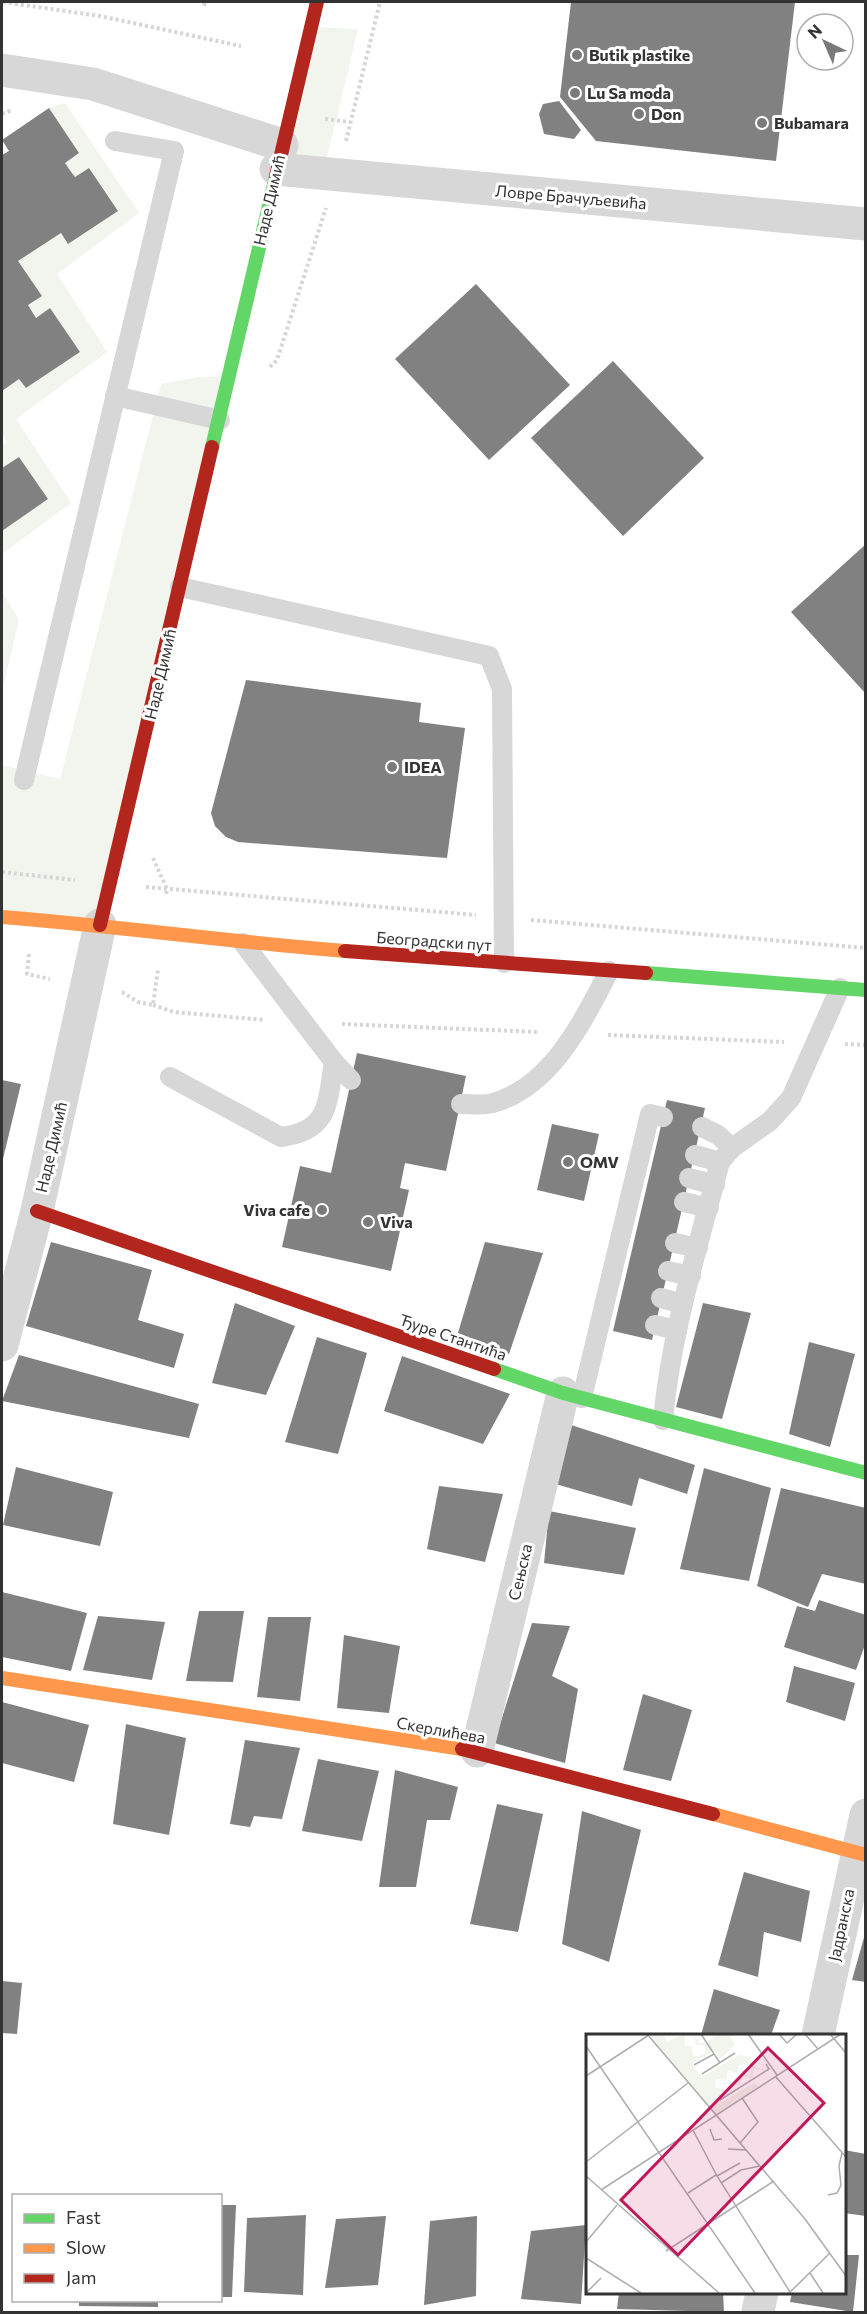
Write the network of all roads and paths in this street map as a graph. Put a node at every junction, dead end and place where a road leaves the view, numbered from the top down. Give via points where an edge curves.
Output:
1 (3, 2) edge
2 (317, 2) edge
3 (241, 46) dead end
4 (2, 70) edge
5 (115, 141) dead end
6 (279, 157) junction
7 (866, 224) edge
8 (115, 396) junction
9 (220, 420) junction
10 (180, 587) junction
11 (24, 780) dead end
12 (2, 872) edge
13 (110, 884) junction
14 (2, 917) edge
15 (100, 925) junction
16 (243, 943) junction
17 (841, 946) dead end
18 (866, 948) edge
19 (504, 963) junction
20 (609, 971) junction
21 (840, 988) junction
22 (866, 990) edge
23 (153, 1005) dead end
24 (304, 1023) junction
25 (573, 1033) junction
26 (816, 1043) junction
27 (866, 1045) edge
28 (334, 1062) junction
29 (170, 1077) dead end
30 (351, 1080) dead end
31 (461, 1104) dead end
32 (663, 1118) dead end
33 (702, 1127) dead end
34 (695, 1155) dead end
35 (726, 1155) junction
36 (689, 1178) dead end
37 (715, 1185) junction
38 (684, 1202) dead end
39 (709, 1208) junction
40 (37, 1211) junction
41 (675, 1243) dead end
42 (698, 1248) junction
43 (668, 1271) dead end
44 (691, 1276) junction
45 (661, 1299) dead end
46 (683, 1304) junction
47 (655, 1324) dead end
48 (677, 1330) junction
49 (2, 1346) edge
50 (572, 1395) junction
51 (663, 1420) junction
52 (866, 1473) edge
53 (2, 1678) edge
54 (477, 1751) junction
55 (866, 1815) edge
56 (861, 1854) edge
57 (818, 2034) edge
58 (762, 2293) edge
59 (758, 2313) edge

1 - 3 path via 100,16
2 - 6 street, Наде Димић
4 - 6 street, Ловре Брачуљевића via 93,84
5 - 8 lane via 174,151
6 - 7 street, Ловре Брачуљевића
6 - 9 street, Наде Димић
8 - 9 lane
8 - 11 lane
9 - 10 street, Наде Димић
10 - 13 street, Наде Димић
10 - 19 lane via 489,656 502,689
12 - 13 path
13 - 15 street, Наде Димић
14 - 15 street, Београдски пут
15 - 16 street, Београдски пут
15 - 40 street, Наде Димић
16 - 19 street, Београдски пут
16 - 24 lane
17 - 18 path
19 - 20 street, Београдски пут
20 - 21 street, Београдски пут
20 - 25 lane
21 - 22 street, Београдски пут
21 - 26 lane
23 - 24 path via 174,1012
24 - 25 path
24 - 28 lane
25 - 26 path
25 - 31 lane via 538,1078 512,1096 490,1104
26 - 27 path
26 - 35 lane via 791,1098 771,1121
28 - 29 lane via 324,1114 301,1135 281,1137
28 - 30 lane
32 - 50 lane via 650,1114 650,1145 609,1314
33 - 35 lane via 718,1135
34 - 35 lane
35 - 37 lane
36 - 37 lane
37 - 39 lane
38 - 39 lane
39 - 42 lane
40 - 49 street, Наде Димић
40 - 50 street, Ђуре Стантића
41 - 42 lane
42 - 44 lane
43 - 44 lane
44 - 46 lane
45 - 46 lane
46 - 48 lane
47 - 48 lane
48 - 51 lane
50 - 51 street, Ђуре Стантића
50 - 54 street, Сењска
51 - 52 street, Ђуре Стантића
53 - 54 street, Скерлићева
54 - 56 street, Скерлићева
55 - 56 street, Јадранска
56 - 57 street, Јадранска
58 - 59 street

